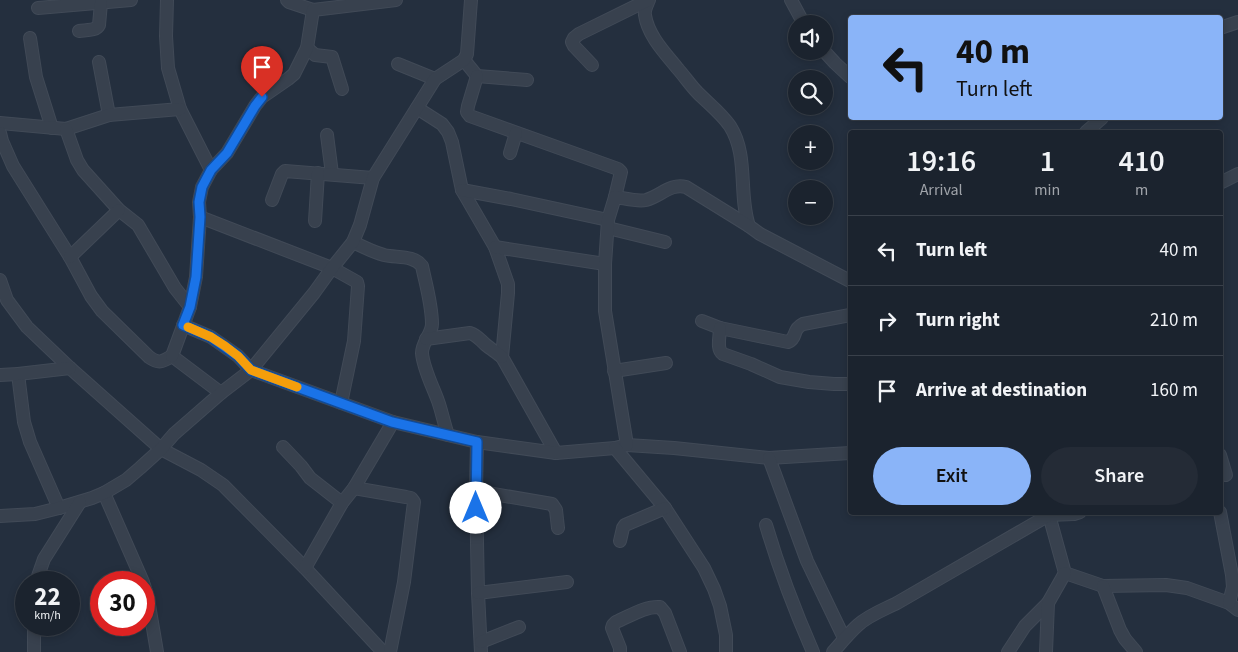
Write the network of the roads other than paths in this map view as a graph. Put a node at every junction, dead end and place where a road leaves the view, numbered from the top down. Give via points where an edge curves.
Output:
1 (131, 0) edge
2 (167, 0) edge
3 (287, 0) edge
4 (396, 0) edge
5 (470, 0) edge
6 (648, 0) edge
7 (791, 0) edge
8 (101, 3) junction
9 (38, 8) dead end
10 (312, 10) junction
11 (799, 15) edge
12 (1238, 22) edge
13 (1223, 27) edge
14 (80, 31) dead end
15 (30, 38) dead end
16 (307, 48) junction
17 (464, 60) junction
18 (832, 60) edge
19 (99, 62) dead end
20 (398, 64) dead end
21 (592, 65) dead end
22 (848, 75) edge
23 (477, 76) junction
24 (435, 79) junction
25 (527, 80) dead end
26 (342, 89) dead end
27 (418, 108) junction
28 (180, 109) junction
29 (109, 115) junction
30 (1100, 120) edge
31 (0, 123) edge
32 (52, 128) junction
33 (66, 129) junction
34 (1088, 130) edge
35 (0, 133) edge
36 (516, 133) junction
37 (327, 135) dead end
38 (510, 153) dead end
39 (211, 170) junction
40 (318, 173) junction
41 (332, 174) junction
42 (1238, 174) edge
43 (374, 178) junction
44 (1223, 182) edge
45 (462, 190) junction
46 (615, 196) junction
47 (272, 200) dead end
48 (119, 210) junction
49 (200, 217) junction
50 (315, 221) dead end
51 (608, 224) junction
52 (749, 226) junction
53 (354, 242) junction
54 (665, 242) dead end
55 (495, 247) junction
56 (70, 257) junction
57 (605, 264) junction
58 (332, 268) junction
59 (0, 280) edge
60 (848, 280) edge
61 (190, 307) junction
62 (848, 315) edge
63 (702, 321) dead end
64 (183, 325) junction
65 (720, 328) junction
66 (426, 339) junction
67 (172, 356) junction
68 (502, 357) junction
69 (666, 363) dead end
70 (70, 368) junction
71 (251, 370) junction
72 (614, 371) junction
73 (18, 374) junction
74 (0, 375) edge
75 (848, 384) edge
76 (221, 393) junction
77 (341, 404) junction
78 (392, 422) junction
79 (448, 435) junction
80 (477, 442) junction
81 (283, 447) dead end
82 (621, 447) junction
83 (161, 449) junction
84 (556, 453) junction
85 (848, 453) edge
86 (769, 458) junction
87 (1223, 462) edge
88 (1228, 475) edge
89 (354, 488) junction
90 (476, 491) junction
91 (104, 493) junction
92 (80, 502) junction
93 (342, 503) junction
94 (59, 508) junction
95 (665, 508) junction
96 (1044, 515) edge
97 (1046, 515) edge
98 (1221, 515) edge
99 (0, 516) edge
100 (766, 525) dead end
101 (558, 528) dead end
102 (620, 541) dead end
103 (304, 568) junction
104 (40, 571) edge
105 (137, 571) edge
106 (1065, 573) junction
107 (567, 582) dead end
108 (1103, 586) junction
109 (478, 593) junction
110 (1048, 604) junction
111 (1234, 607) edge
112 (519, 627) dead end
113 (34, 636) edge
114 (154, 636) edge
115 (844, 638) junction
116 (481, 647) edge
117 (34, 652) edge
118 (157, 652) edge
119 (384, 652) edge
120 (390, 652) edge
121 (620, 652) edge
122 (680, 652) edge
123 (726, 652) edge
124 (813, 652) edge
125 (833, 652) edge
126 (1008, 652) edge
127 (1046, 652) edge
128 (1136, 652) edge

1 - 8 street
2 - 28 street via 168,68
3 - 10 street
4 - 10 street
5 - 17 street
6 - 21 street via 574,38 574,46
6 - 52 street via 644,13 660,47 730,126 741,160 745,214
7 - 11 street
8 - 9 street
8 - 14 street via 97,28
10 - 16 street
12 - 13 street
15 - 32 street via 36,77
16 - 26 street via 315,55 332,57
16 - 39 street via 294,74 262,97 227,153
17 - 23 street
17 - 24 street
18 - 22 street
19 - 29 street
20 - 24 street
23 - 25 street
23 - 36 street via 468,106 470,116
24 - 27 street
27 - 43 street
27 - 45 street via 448,132
28 - 29 street
28 - 39 street
29 - 33 street
30 - 34 street
31 - 32 street
32 - 33 street
33 - 48 street via 83,170
35 - 56 street via 13,166
36 - 38 street
36 - 46 street via 618,169 621,172
37 - 41 street
39 - 49 street via 202,187
40 - 41 street
40 - 47 street via 285,171
40 - 50 street
41 - 43 street
42 - 44 street
43 - 53 street
45 - 51 street
45 - 55 street
46 - 51 street
46 - 52 street via 648,200 680,185
48 - 56 street
48 - 61 street via 138,225
49 - 58 street
49 - 61 street via 196,277
51 - 54 street
51 - 57 street
52 - 60 street
53 - 58 street
53 - 66 street via 384,255 414,259 422,266 432,324
55 - 57 street
55 - 68 street via 508,284
56 - 67 street via 102,311 149,357 163,361
57 - 72 street via 604,311
58 - 71 street
58 - 77 street via 354,279 358,286 354,341
59 - 70 street via 7,300 27,327
61 - 64 street
62 - 65 street via 798,326 794,338 788,342
63 - 65 street
64 - 67 street
64 - 71 street via 211,337 238,356
65 - 75 street via 719,349 723,354 780,377
66 - 68 street via 470,333
66 - 79 street via 422,354
67 - 76 street
68 - 84 street
69 - 72 street
70 - 73 street
70 - 83 street
71 - 76 street
71 - 77 street
72 - 82 street
73 - 74 street
73 - 94 street via 30,442
76 - 83 street
77 - 78 street
78 - 79 street
78 - 89 street
79 - 80 street
80 - 84 street
80 - 90 street
81 - 93 street via 310,478
82 - 84 street
82 - 86 street via 674,448
82 - 95 street
83 - 91 street via 133,474
83 - 103 street via 223,485
85 - 86 street
86 - 115 street via 807,560
87 - 88 street
89 - 93 street
89 - 120 street via 411,498 414,502 404,582
90 - 101 street via 552,504
90 - 109 street
91 - 92 street
91 - 105 street
92 - 94 street
92 - 104 street
93 - 103 street
94 - 99 street via 35,514
95 - 102 street via 625,524
95 - 123 street via 714,589 726,635
96 - 115 street via 876,613
97 - 106 street
98 - 111 street via 1232,575
100 - 124 street
103 - 119 street
106 - 108 street
106 - 110 street
107 - 109 street
108 - 111 street via 1187,588
108 - 128 street via 1120,630
109 - 116 street
110 - 126 street via 1025,626
110 - 127 street
112 - 116 street
113 - 117 street
114 - 118 street
115 - 125 street
121 - 122 street via 613,625 641,611 660,607

